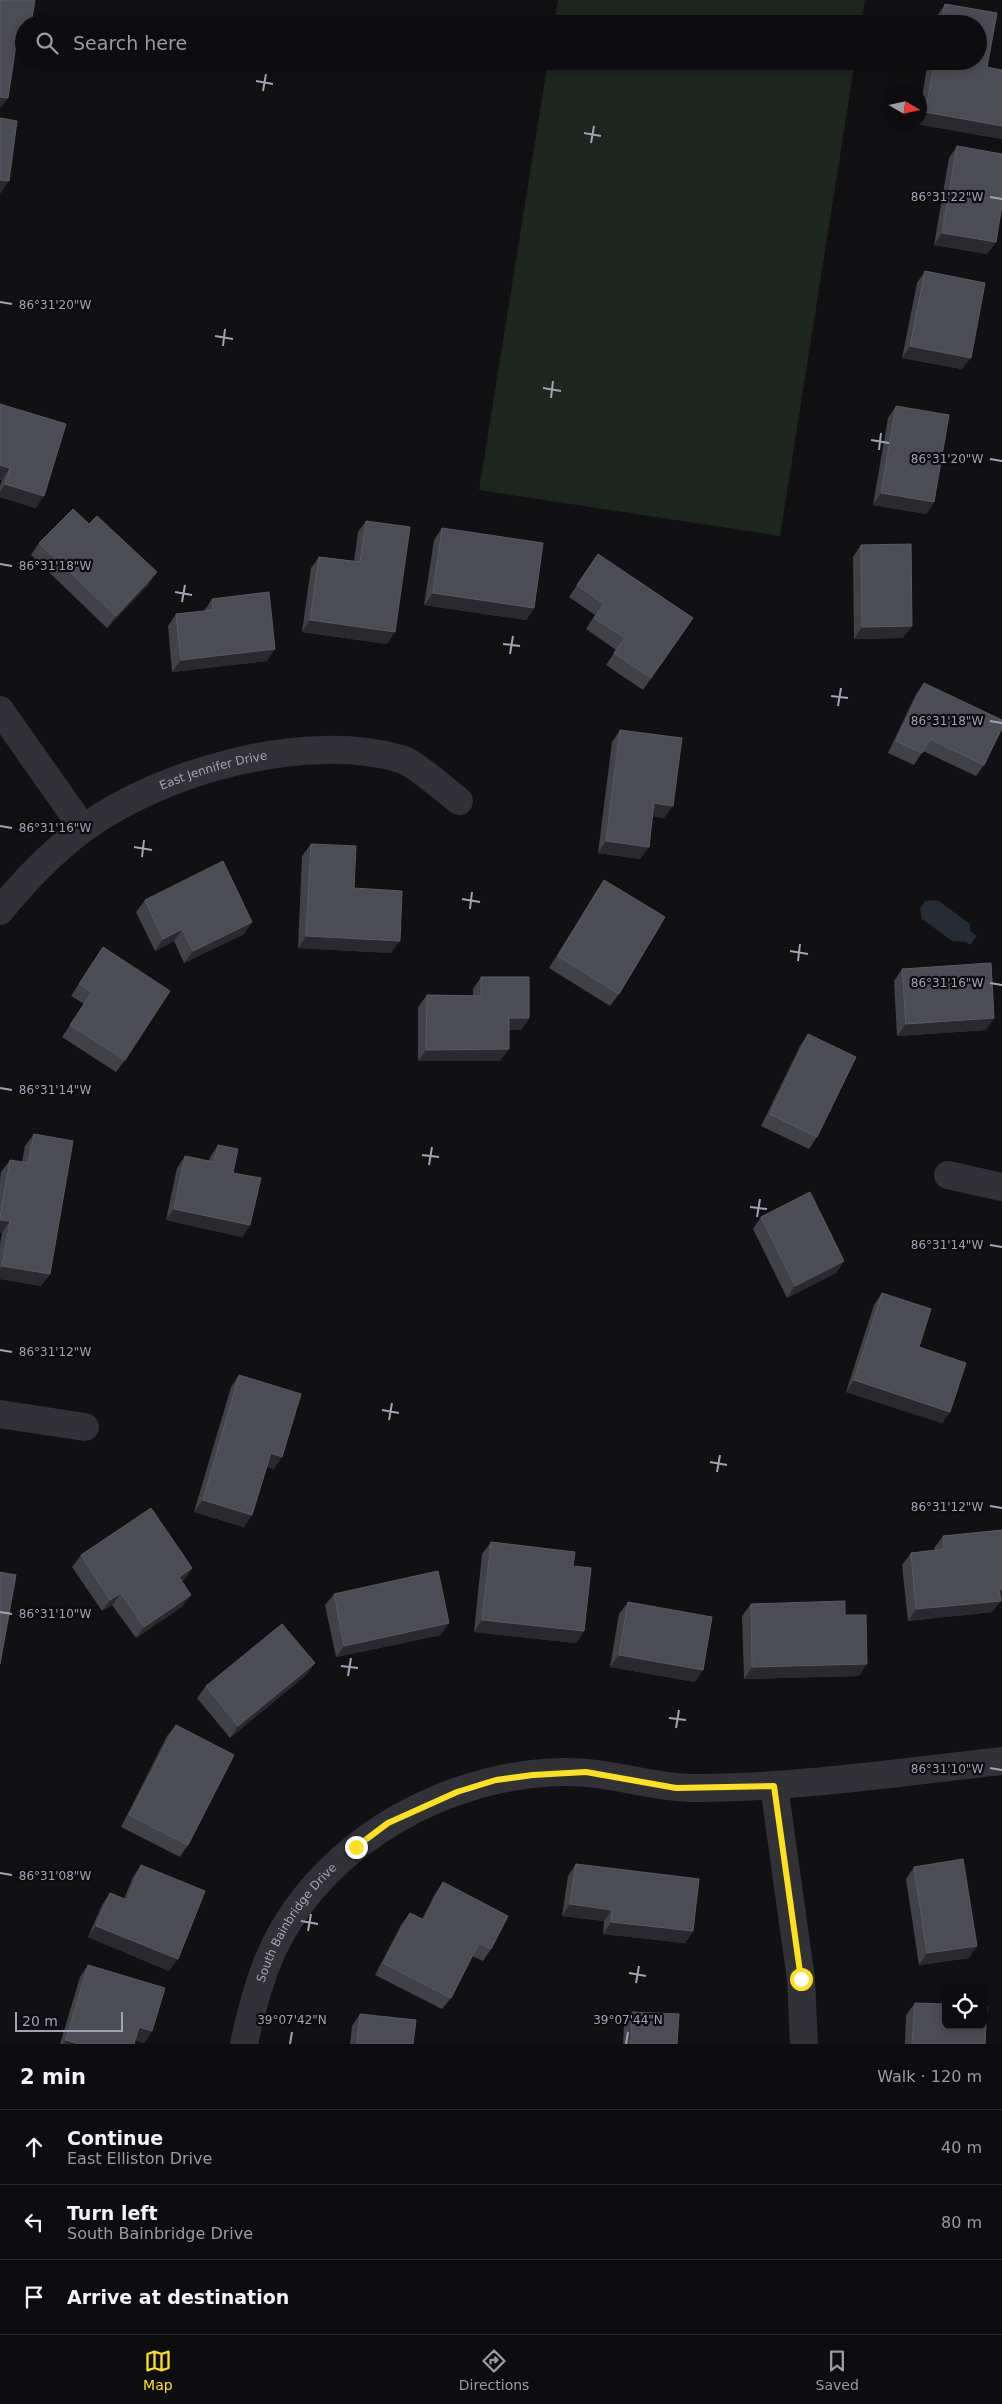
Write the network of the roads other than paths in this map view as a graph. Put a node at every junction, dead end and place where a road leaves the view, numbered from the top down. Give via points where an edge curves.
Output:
1 (0, 710) edge
2 (459, 801) dead end
3 (84, 828) junction
4 (0, 911) edge
5 (948, 1175) dead end
6 (1002, 1187) edge
7 (0, 1414) edge
8 (85, 1427) dead end
9 (1002, 1761) edge
10 (774, 1786) junction
11 (244, 2044) edge
12 (804, 2044) edge

1 - 3 street
2 - 3 street, East Jennifer Drive via 403,760 337,750 295,752 256,758 192,775 130,800
3 - 4 street, East Jennifer Drive via 44,862
5 - 6 street
7 - 8 street
9 - 10 street, South Bainbridge Drive
10 - 11 street, South Bainbridge Drive via 676,1788 616,1776 560,1772 496,1780 422,1806 388,1823 356,1847 324,1877 298,1910 275,1945 252,2008
10 - 12 street via 801,1979

